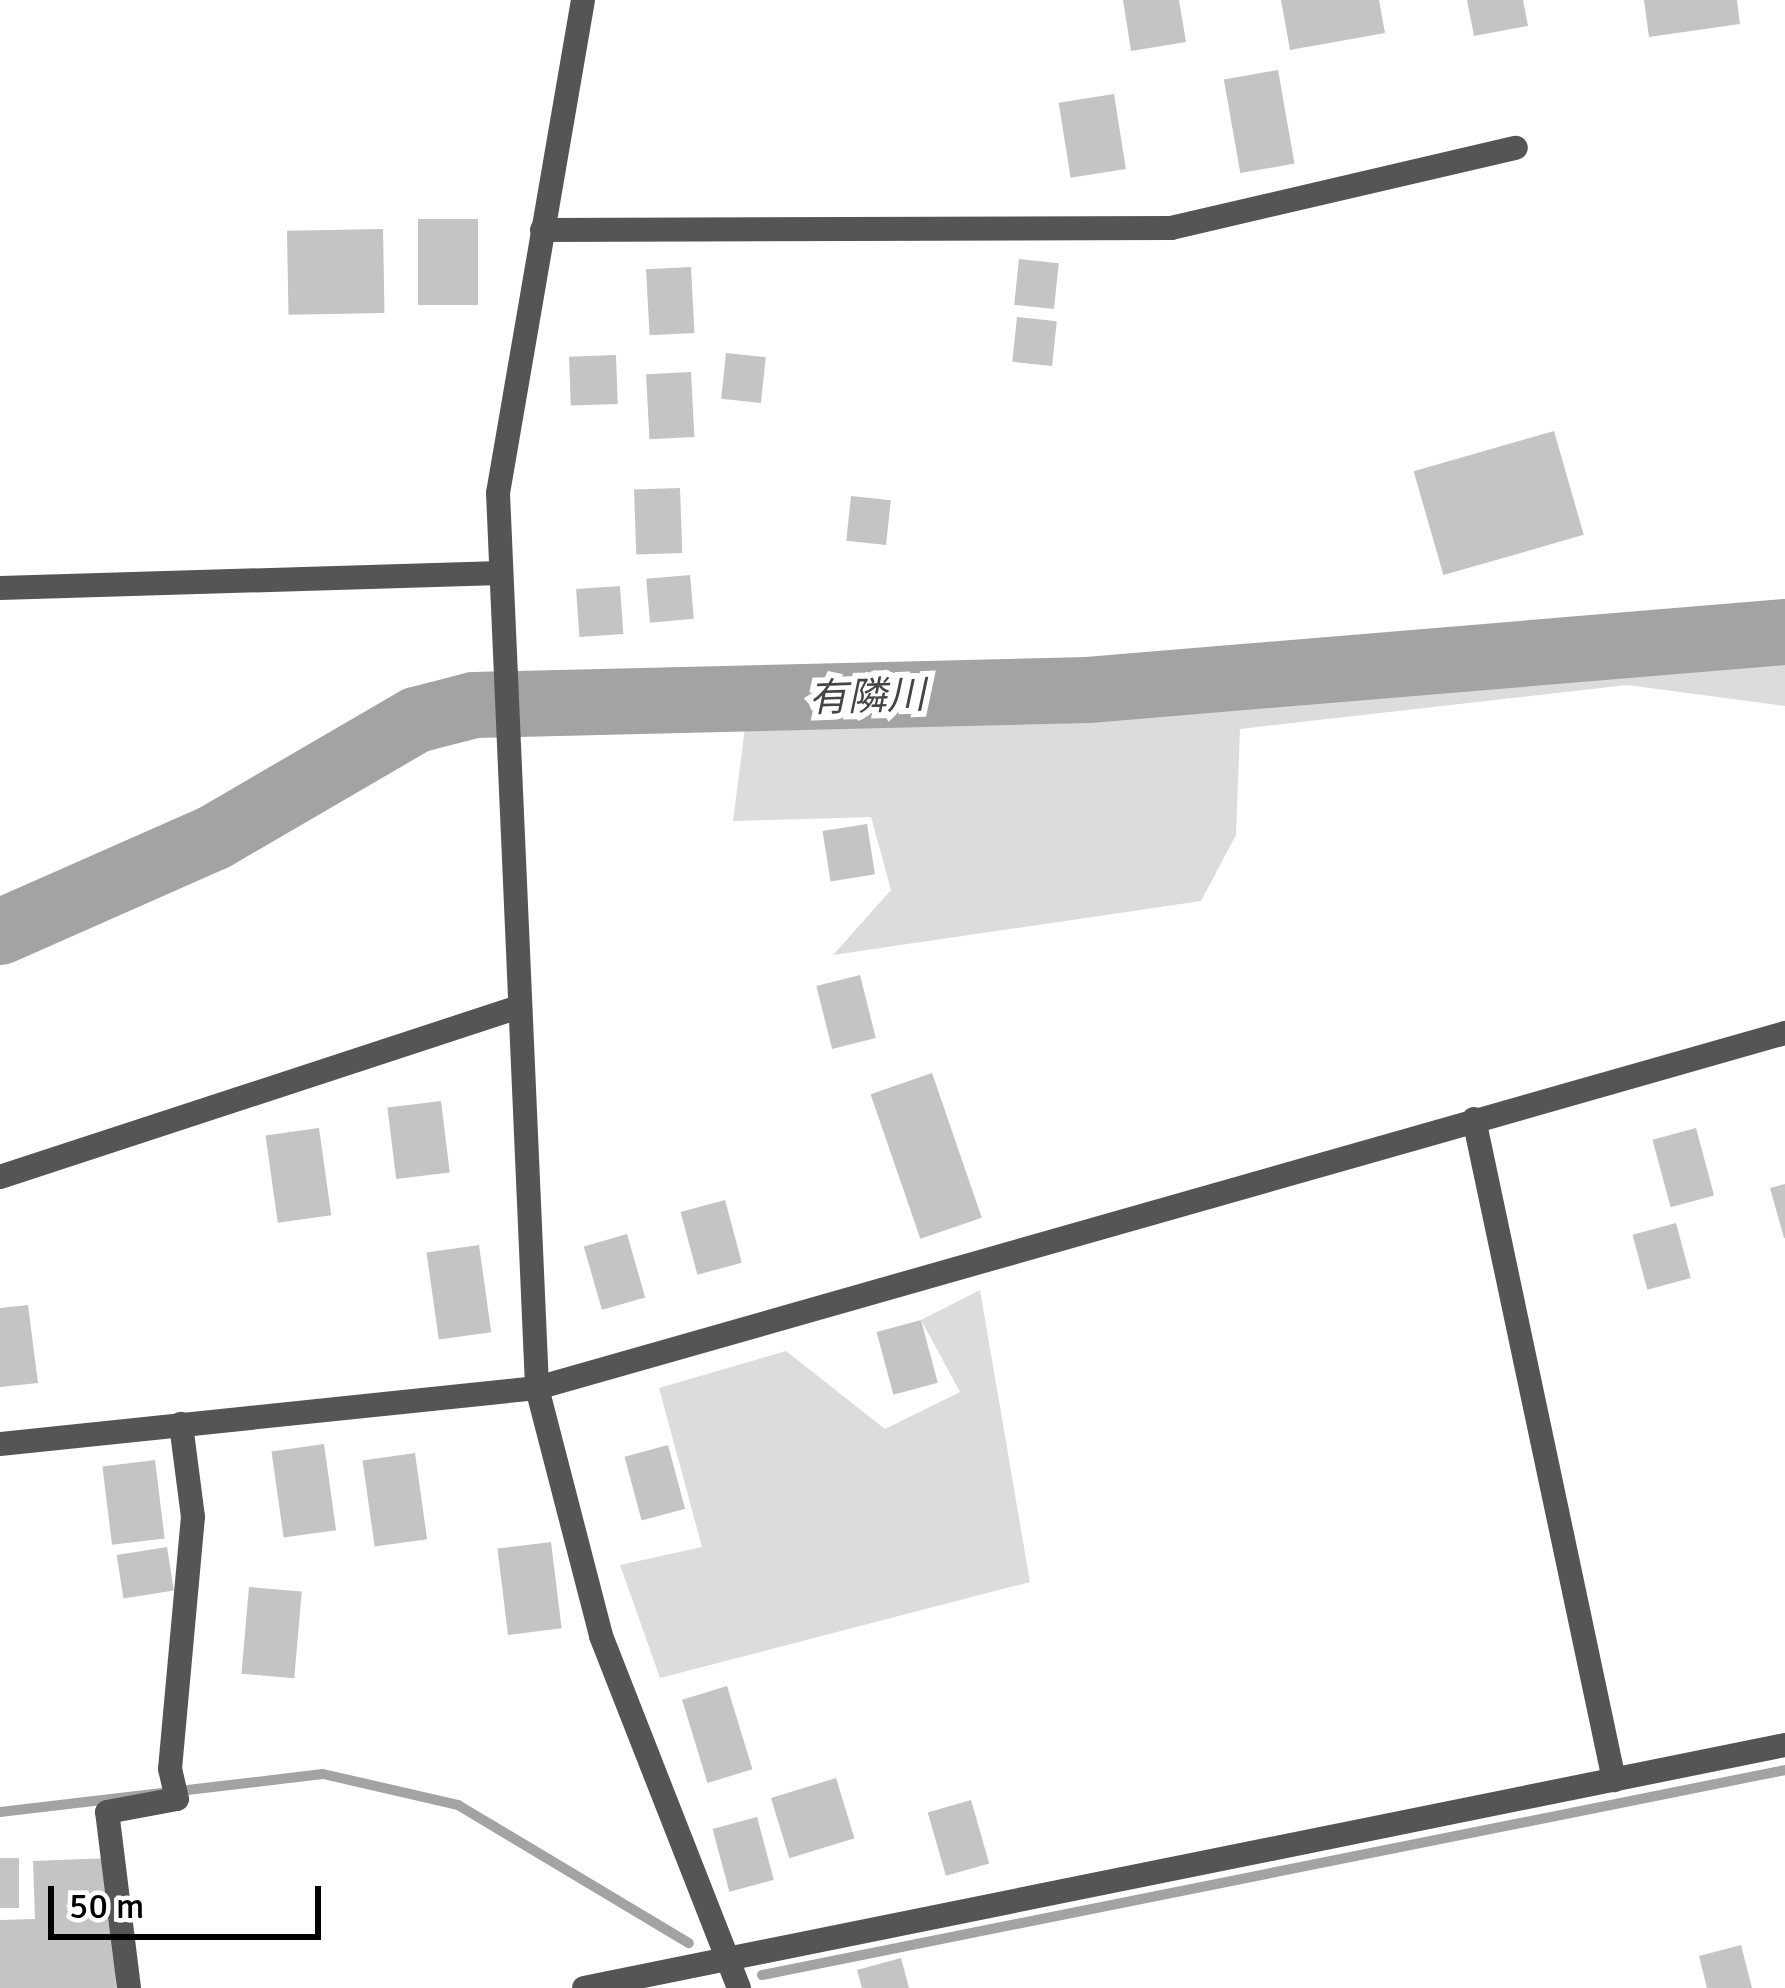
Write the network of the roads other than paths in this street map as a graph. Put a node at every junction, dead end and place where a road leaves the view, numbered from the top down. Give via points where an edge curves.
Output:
1 (584, 0) edge
2 (1516, 148) dead end
3 (542, 230) junction
4 (501, 573) junction
5 (0, 588) edge
6 (519, 1007) junction
7 (1785, 1033) edge
8 (1474, 1119) junction
9 (0, 1178) edge
10 (537, 1388) junction
11 (181, 1424) junction
12 (0, 1444) edge
13 (1785, 1745) edge
14 (1614, 1780) junction
15 (729, 1961) junction
16 (129, 1988) edge
17 (584, 1988) edge
18 (739, 1988) edge

1 - 3 street
2 - 3 street via 1171,228
3 - 4 street via 505,420
4 - 5 street
4 - 6 street
6 - 9 street
6 - 10 street
7 - 8 street
8 - 10 street
8 - 14 street
10 - 11 street
10 - 15 street via 601,1636 664,1820
11 - 12 street
11 - 16 street via 192,1590 170,1769 177,1799 107,1812
13 - 14 street
14 - 15 street
15 - 17 street
15 - 18 street

